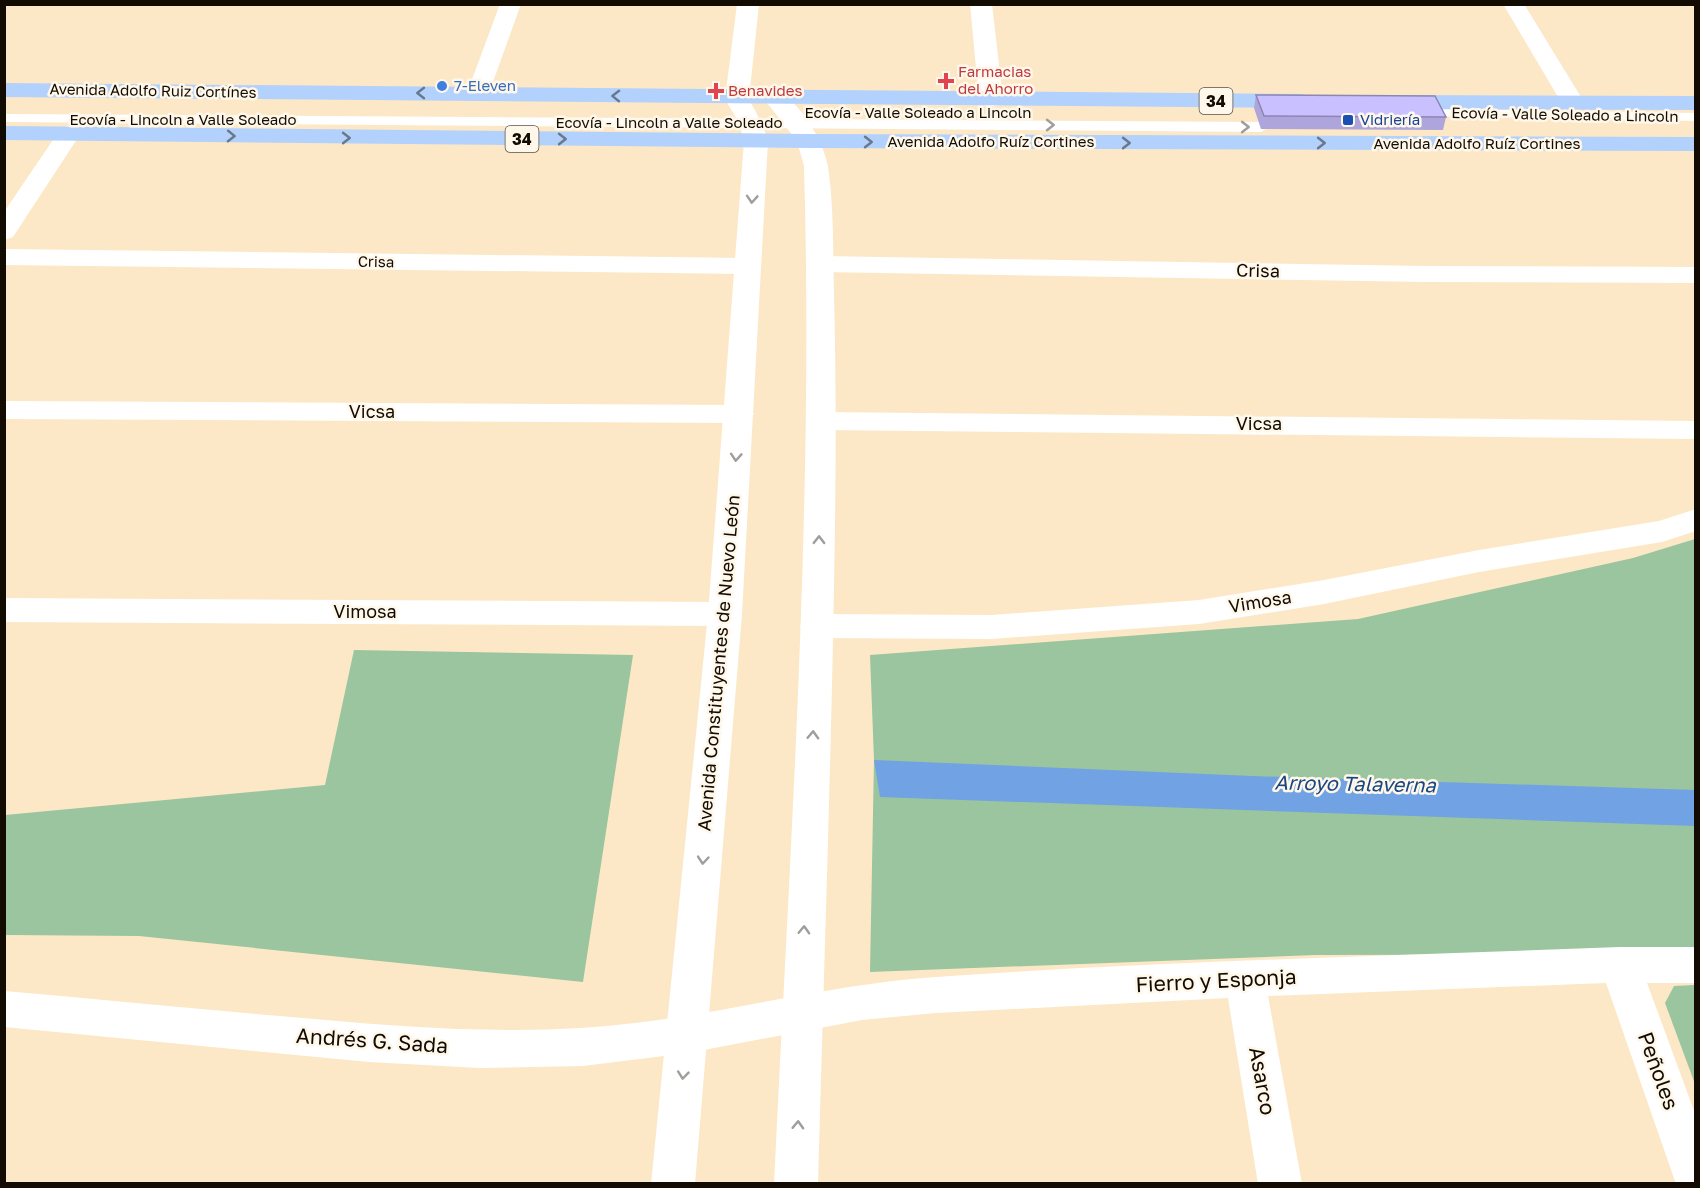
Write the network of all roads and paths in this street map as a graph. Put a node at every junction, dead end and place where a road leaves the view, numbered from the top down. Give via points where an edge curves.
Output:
1 (511, 4) edge
2 (748, 4) edge
3 (981, 4) edge
4 (1513, 4) edge
5 (4, 90) edge
6 (301, 92) joint
7 (478, 93) junction
8 (991, 100) junction
9 (1317, 101) edge
10 (1375, 102) edge
11 (1572, 102) junction
12 (1695, 103) edge
13 (4, 109) edge
14 (746, 111) junction
15 (1434, 113) edge
16 (1695, 117) edge
17 (4, 118) edge
18 (793, 119) junction
19 (1258, 120) edge
20 (1441, 128) edge
21 (1695, 129) edge
22 (4, 133) edge
23 (69, 133) junction
24 (1695, 144) edge
25 (4, 232) edge
26 (4, 258) edge
27 (820, 264) junction
28 (747, 266) junction
29 (1695, 275) edge
30 (4, 410) edge
31 (739, 414) junction
32 (822, 421) junction
33 (1695, 430) edge
34 (1695, 520) edge
35 (4, 610) edge
36 (725, 614) junction
37 (817, 626) junction
38 (1620, 965) junction
39 (1695, 965) edge
40 (1245, 979) junction
41 (4, 1009) edge
42 (801, 1013) junction
43 (738, 1025) joint
44 (687, 1034) junction
45 (1695, 1178) edge
46 (673, 1184) edge
47 (796, 1184) edge
48 (1280, 1184) edge

1 - 7 street
2 - 14 street, Avenida Constituyentes de Nuevo León
3 - 8 street
4 - 11 street
5 - 6 main road, Avenida Adolfo Ruiz Cortínes / 34
7 -> 6 main road, Avenida Adolfo Ruíz Cortines / 34
14 -> 7 main road, Avenida Adolfo Ruíz Cortines / 34
8 - 9 main road, Avenida Adolfo Ruíz Cortines / 34
8 - 18 main road, Avenida Adolfo Ruíz Cortines / 34
10 - 11 main road
11 - 12 main road
13 - 14 lane
14 - 17 lane, Ecovía - Lincoln a Valle Soleado
14 - 18 main road, Avenida Adolfo Ruíz Cortines / 34
14 - 18 main road, Avenida Adolfo Ruíz Cortines / 34
23 -> 14 main road, Avenida Adolfo Ruíz Cortines / 34 via 287,138
14 -> 28 street, Avenida Constituyentes de Nuevo León
15 - 16 lane, Ecovía - Valle Soleado a Lincoln
18 - 19 lane, Ecovía - Lincoln a Valle Soleado
18 -> 24 main road, Avenida Adolfo Ruíz Cortines / 34
18 - 27 street via 816,166
20 - 21 lane
22 - 23 main road, 34
23 - 25 street
26 - 28 street, Crisa
27 - 29 street, Crisa
27 - 32 street
28 - 31 street, Avenida Constituyentes de Nuevo León
30 - 31 street, Vicsa
31 -> 36 street, Avenida Constituyentes de Nuevo León
32 - 33 street, Vicsa
37 -> 32 street
34 - 37 street, Vimosa via 1662,531 1199,612 992,627
35 - 36 street, Vimosa
36 -> 44 street, Avenida Constituyentes de Nuevo León
42 -> 37 street
38 - 39 street, Fierro y Esponja
38 - 40 street, Fierro y Esponja
38 - 45 street, Peñoles
40 - 42 street, Fierro y Esponja via 936,995
40 - 48 street, Asarco
41 - 44 street, Andrés G. Sada via 480,1049 584,1047
42 - 43 street, Fierro y Esponja
47 -> 42 street
43 - 44 street, Andrés G. Sada
44 -> 46 street, Avenida Constituyentes de Nuevo León

